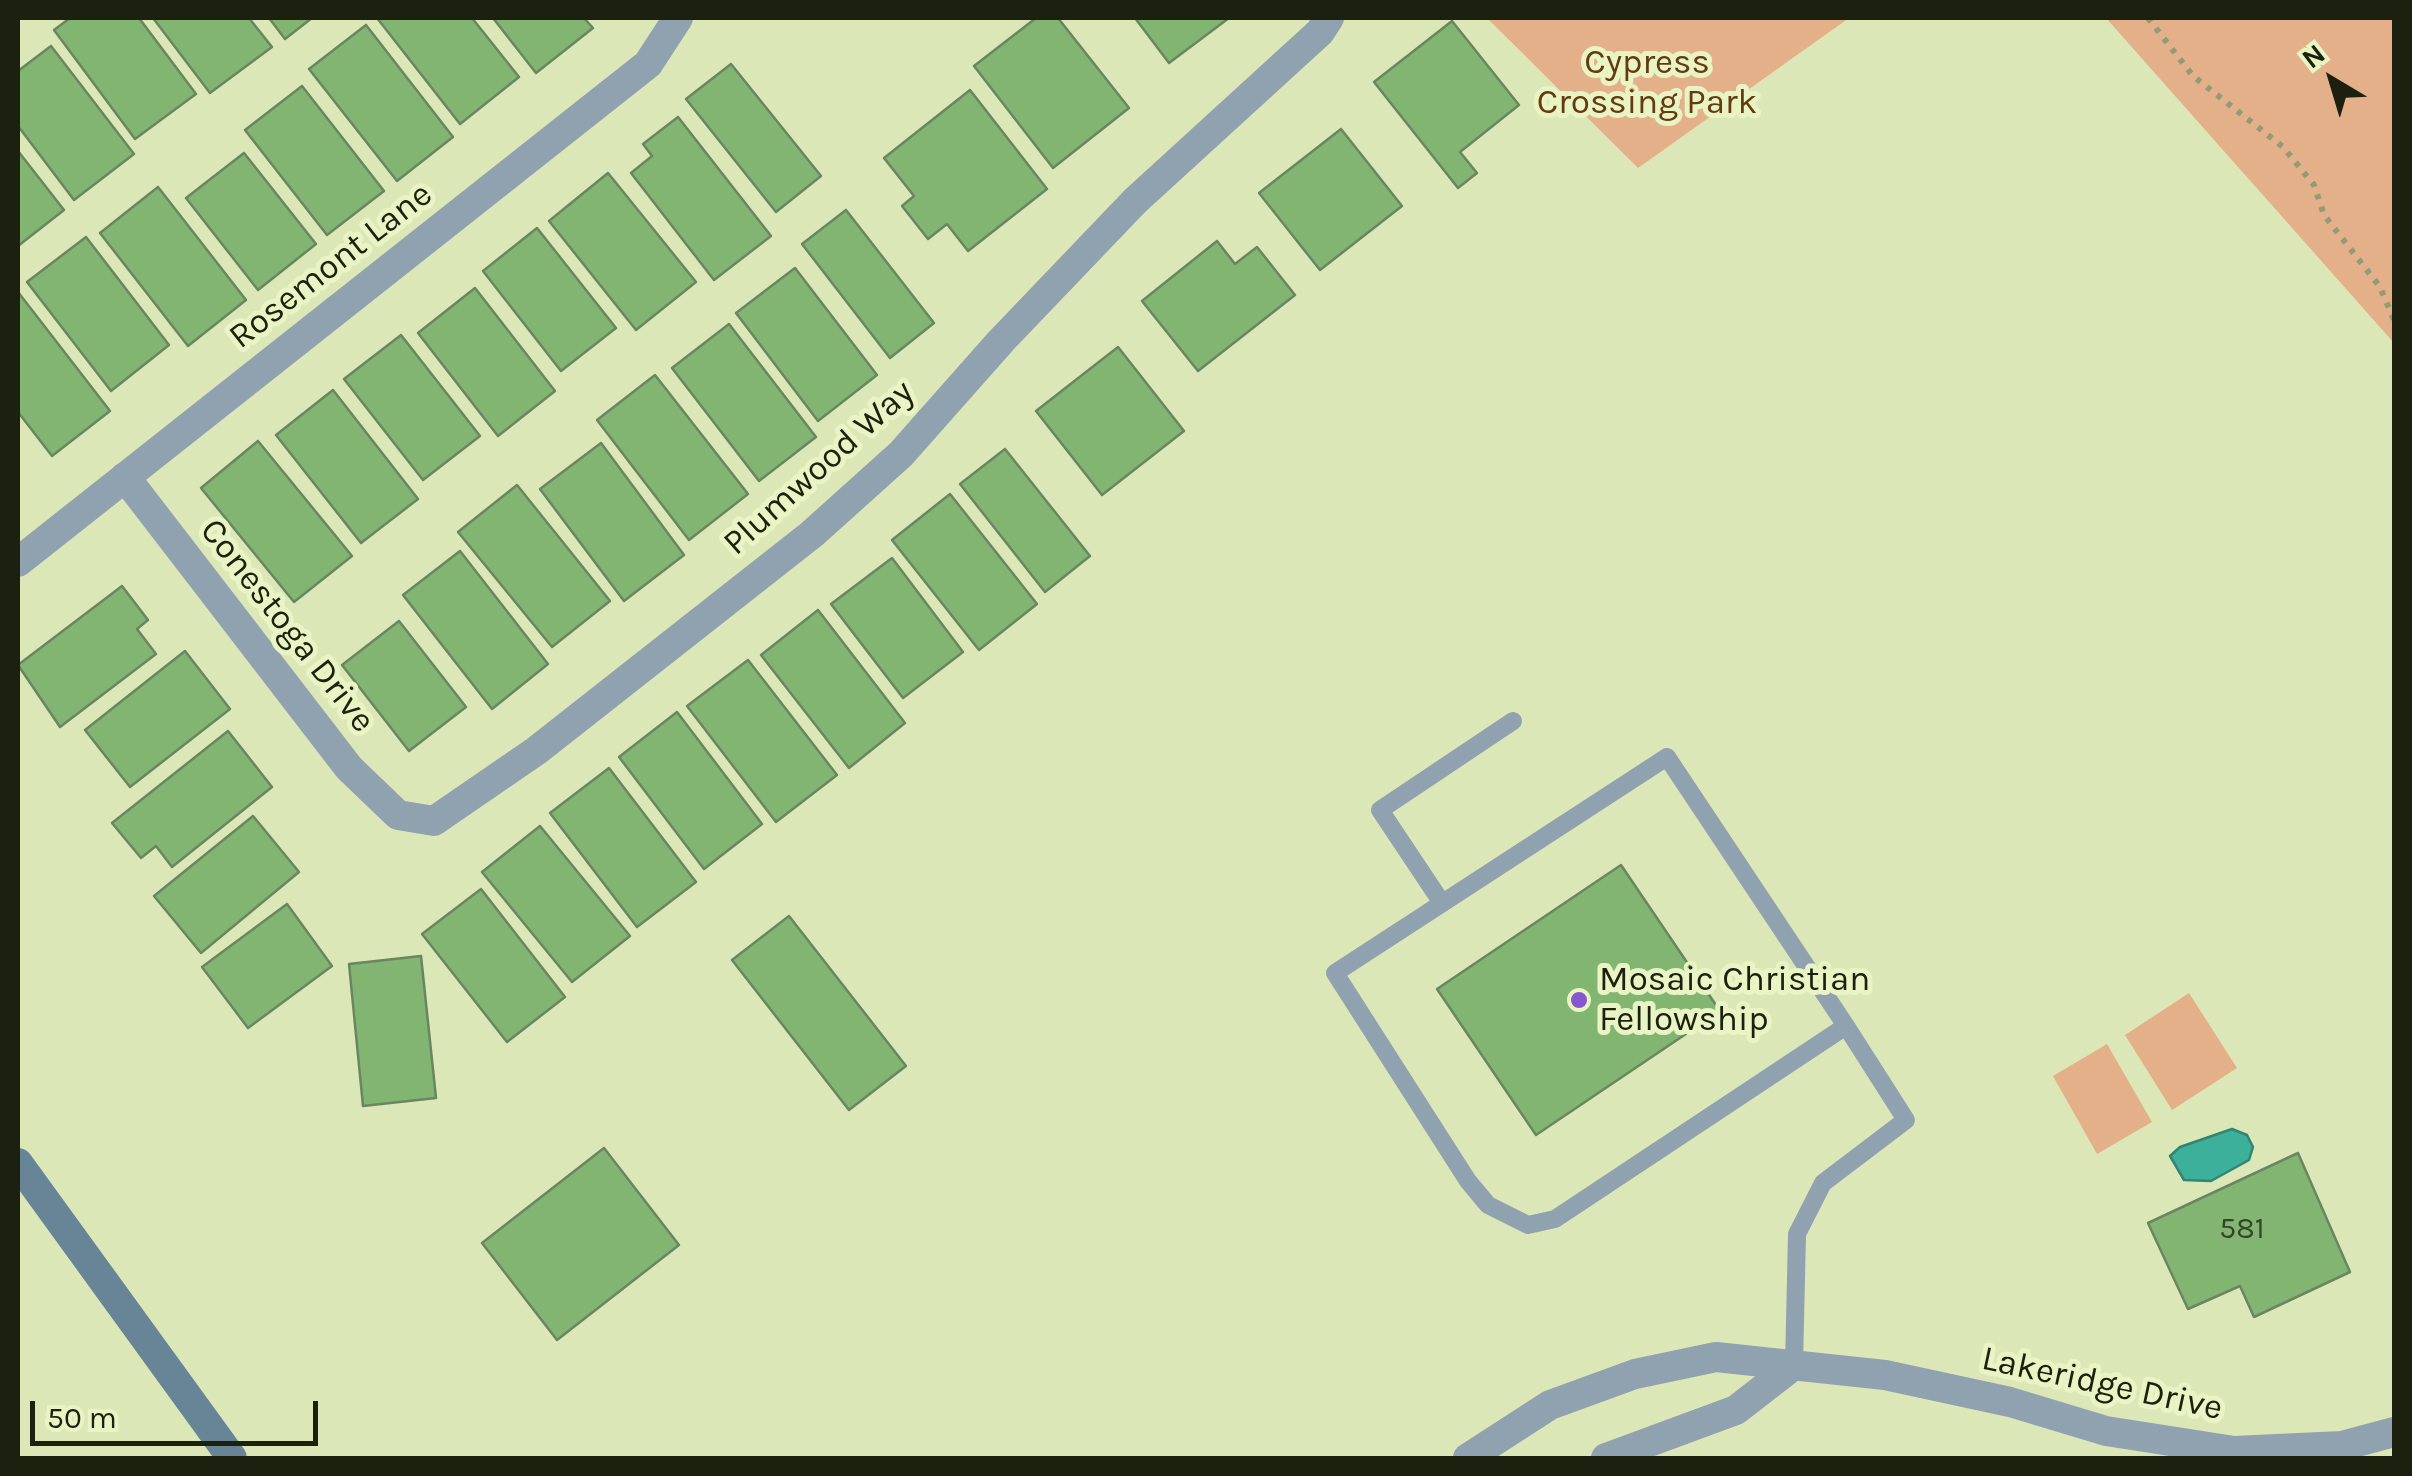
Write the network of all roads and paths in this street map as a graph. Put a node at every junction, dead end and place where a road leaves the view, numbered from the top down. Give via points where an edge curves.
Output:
1 (678, 18) edge
2 (1329, 18) edge
3 (2148, 18) edge
4 (2394, 320) edge
5 (125, 477) junction
6 (18, 562) edge
7 (1513, 721) dead end
8 (398, 815) joint
9 (1442, 904) junction
10 (1846, 1026) junction
11 (18, 1163) edge
12 (1794, 1366) junction
13 (2394, 1432) edge
14 (2106, 1444) edge
15 (232, 1458) edge
16 (1468, 1458) edge
17 (1606, 1458) edge

1 - 5 street, Rosemont Lane via 648,64
2 - 8 street, Plumwood Way via 1135,201 901,454 812,534 536,751 434,821
3 - 4 path via 2194,76 2283,147 2314,184 2324,214 2380,287
5 - 6 street, Rosemont Lane
5 - 8 street, Conestoga Drive via 349,768
7 - 9 lane via 1380,810
9 - 10 lane via 1668,757
9 - 10 lane via 1335,973 1468,1181 1509,1220 1528,1225 1555,1219
10 - 12 lane via 1906,1120 1823,1183 1796,1234
11 - 15 main road
12 - 14 street, Lakeridge Drive via 1885,1376 2010,1402
12 - 16 street, Lakeridge Drive via 1716,1357 1635,1374 1550,1405
12 - 17 street via 1736,1410
13 - 14 street, Lakeridge Drive via 2342,1446 2234,1451

